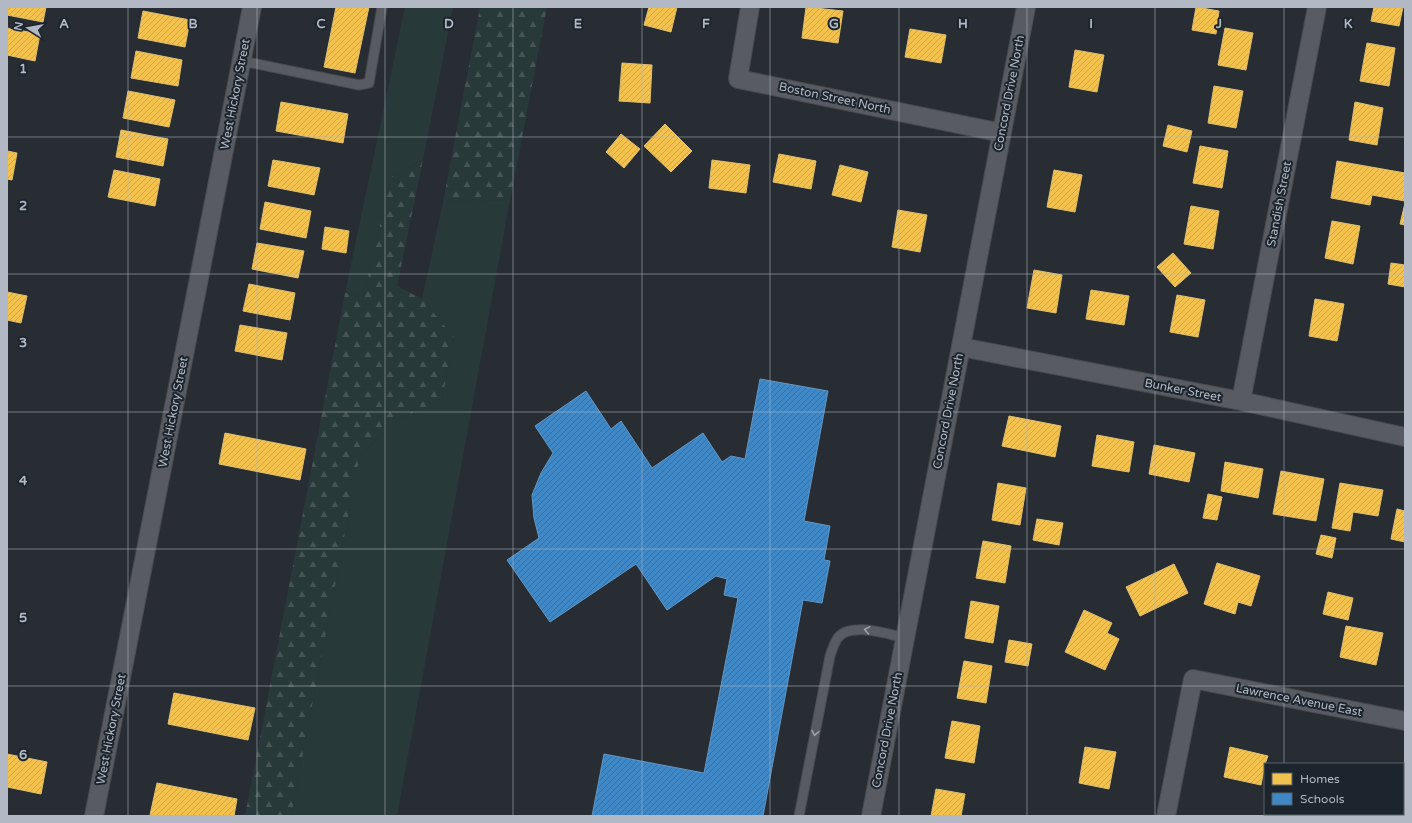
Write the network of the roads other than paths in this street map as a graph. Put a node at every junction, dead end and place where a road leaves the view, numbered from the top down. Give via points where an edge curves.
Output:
1 (252, 7) edge
2 (382, 7) edge
3 (750, 7) edge
4 (1026, 7) edge
5 (1317, 7) edge
6 (242, 61) junction
7 (1002, 133) junction
8 (961, 347) junction
9 (1241, 401) junction
10 (1405, 437) edge
11 (905, 638) junction
12 (1405, 721) edge
13 (94, 816) edge
14 (799, 816) edge
15 (871, 816) edge
16 (1166, 816) edge

1 - 6 street, West Hickory Street
2 - 6 lane via 369,83 359,85
3 - 7 street, Boston Street North via 738,78
4 - 7 street, Concord Drive North
5 - 9 street, Standish Street
6 - 13 street, West Hickory Street
7 - 8 street, Concord Drive North
8 - 9 street, Bunker Street
8 - 11 street, Concord Drive North
9 - 10 street, Bunker Street
11 -> 14 lane via 860,629 847,630 837,637 830,656
11 - 15 street, Concord Drive North
12 - 16 street, Lawrence Avenue East via 1193,679

